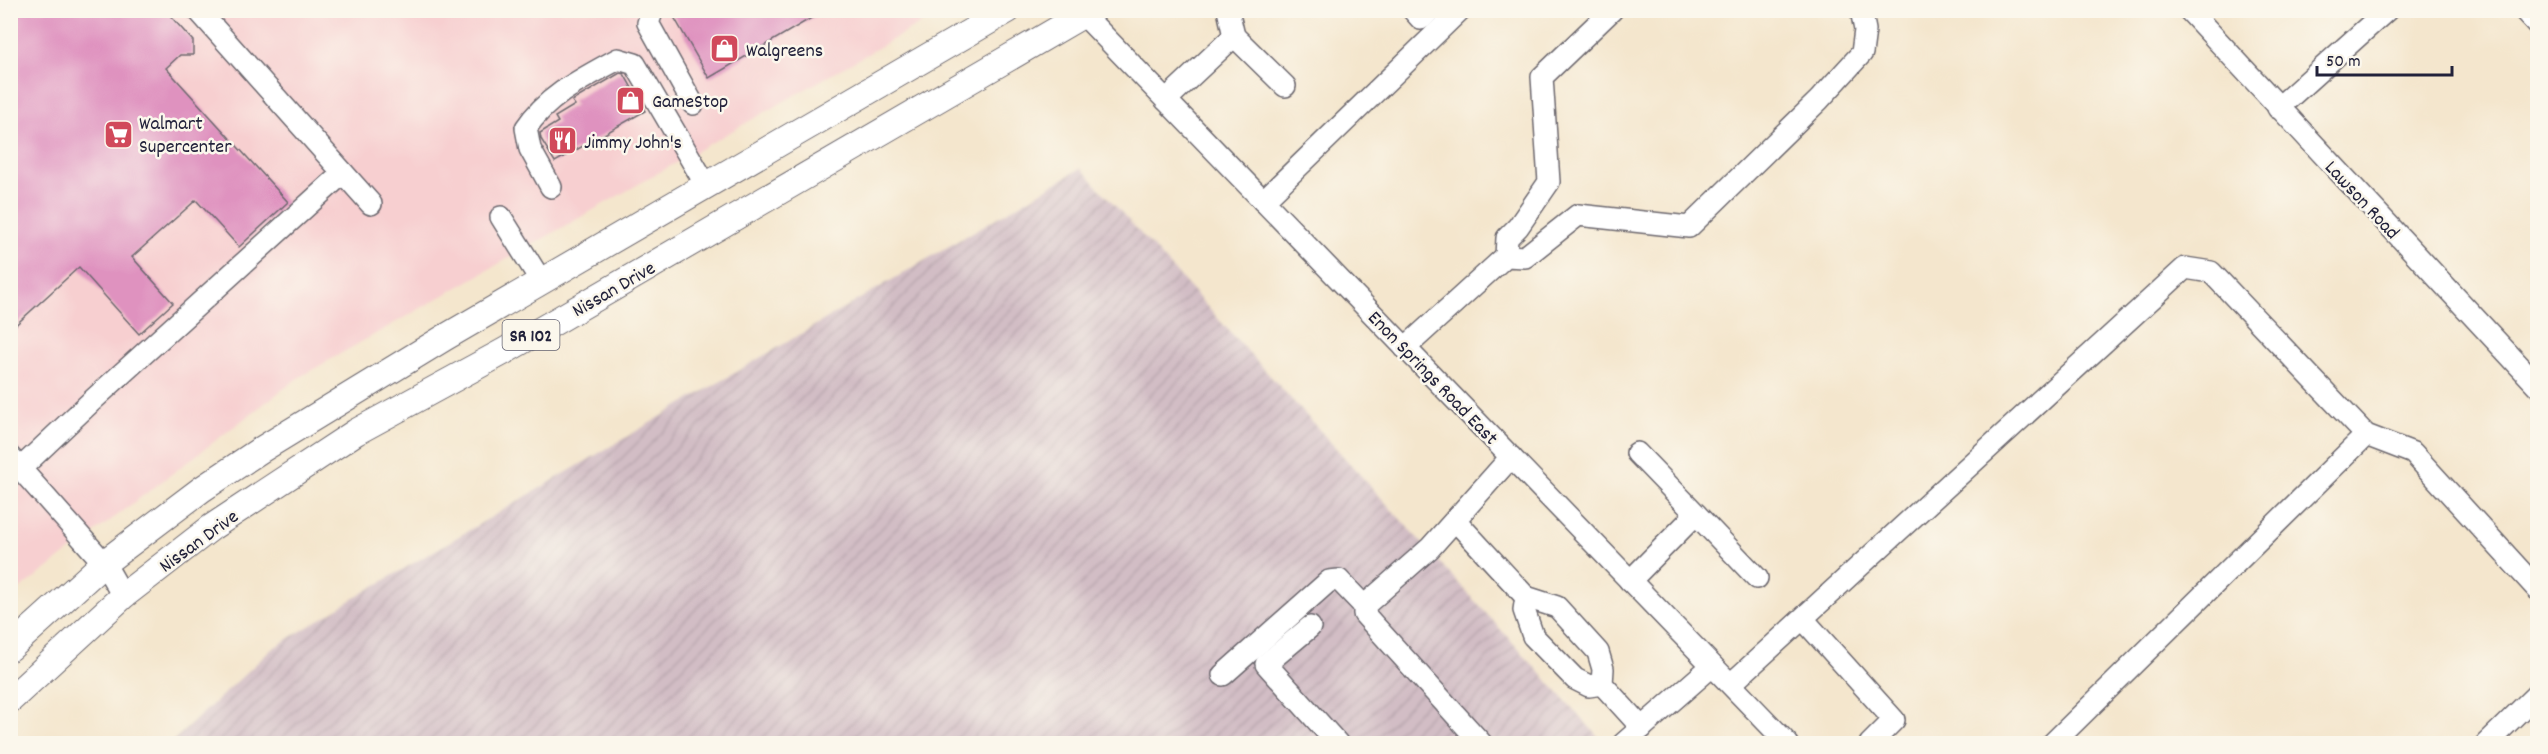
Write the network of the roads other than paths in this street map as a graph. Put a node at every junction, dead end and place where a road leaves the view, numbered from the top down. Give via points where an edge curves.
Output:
1 (198, 10) edge
2 (653, 10) edge
3 (1008, 10) edge
4 (1228, 10) edge
5 (1460, 10) edge
6 (1612, 10) edge
7 (1860, 10) edge
8 (2189, 10) edge
9 (2387, 10) edge
10 (2524, 10) edge
11 (1085, 12) edge
12 (1424, 19) edge
13 (2538, 25) edge
14 (1234, 36) junction
15 (1285, 86) dead end
16 (1166, 100) junction
17 (693, 104) dead end
18 (2278, 108) junction
19 (343, 173) junction
20 (706, 185) junction
21 (551, 187) dead end
22 (1263, 201) junction
23 (371, 204) dead end
24 (501, 217) dead end
25 (1506, 256) junction
26 (541, 281) junction
27 (1405, 348) junction
28 (2538, 386) edge
29 (2366, 435) junction
30 (1637, 453) dead end
31 (1511, 457) junction
32 (15, 463) edge
33 (1696, 514) junction
34 (1455, 520) junction
35 (104, 563) junction
36 (1756, 578) dead end
37 (1630, 581) junction
38 (2538, 590) edge
39 (123, 596) junction
40 (1526, 597) junction
41 (1364, 606) junction
42 (1803, 619) junction
43 (1310, 627) dead end
44 (10, 648) edge
45 (1712, 666) junction
46 (1223, 675) dead end
47 (1602, 684) junction
48 (1731, 684) junction
49 (2538, 693) edge
50 (10, 700) edge
51 (1642, 728) junction
52 (1777, 740) edge
53 (1338, 744) edge
54 (1482, 744) edge
55 (1623, 744) edge
56 (1869, 744) edge
57 (2052, 744) edge
58 (2486, 744) edge

1 - 19 street
2 - 17 street via 648,22
3 - 20 main road, Nissan Drive / SR 102
4 - 14 street
5 - 12 street
6 - 25 street via 1542,77 1549,182 1507,238
7 - 25 street via 1866,30 1862,53 1689,227 1578,215 1525,257
8 - 18 street, Lawson Road
9 - 18 street
10 - 13 street
11 - 16 street, Enon Springs Road East
11 - 39 main road, Nissan Drive / SR 102 via 503,352 356,432 212,527
12 - 22 street
14 - 15 street
14 - 16 street
16 - 22 street, Enon Springs Road East
18 - 28 street, Lawson Road
19 - 23 street
19 - 32 street via 94,399
20 - 21 street via 635,64 618,59 568,87 526,128 530,149
20 - 26 main road, Nissan Drive / SR 102
22 - 27 street, Enon Springs Road East
24 - 26 street
25 - 27 street
26 - 35 main road, Nissan Drive / SR 102 via 259,451
27 - 31 street, Enon Springs Road East
29 - 38 street via 2413,453
29 - 42 street via 2211,272 2185,268
29 - 57 street
30 - 33 street
31 - 34 street
31 - 37 street, Enon Springs Road East
32 - 35 street
33 - 36 street
33 - 37 street
34 - 40 street
34 - 41 street via 1430,548
35 - 39 street
35 - 44 main road, Nissan Drive / SR 102
37 - 45 street, Enon Springs Road East
39 - 50 main road, Nissan Drive / SR 102
40 - 47 street via 1557,607 1598,652
40 - 47 street via 1525,616 1538,642 1575,679 1589,686
41 - 46 street via 1339,580 1329,581
41 - 54 street via 1364,614
42 - 48 street
42 - 56 street via 1894,720
43 - 53 street via 1266,664
45 - 48 street, Enon Springs Road East
45 - 51 street
47 - 51 street
48 - 52 street, Enon Springs Road East
49 - 58 street
51 - 55 street

